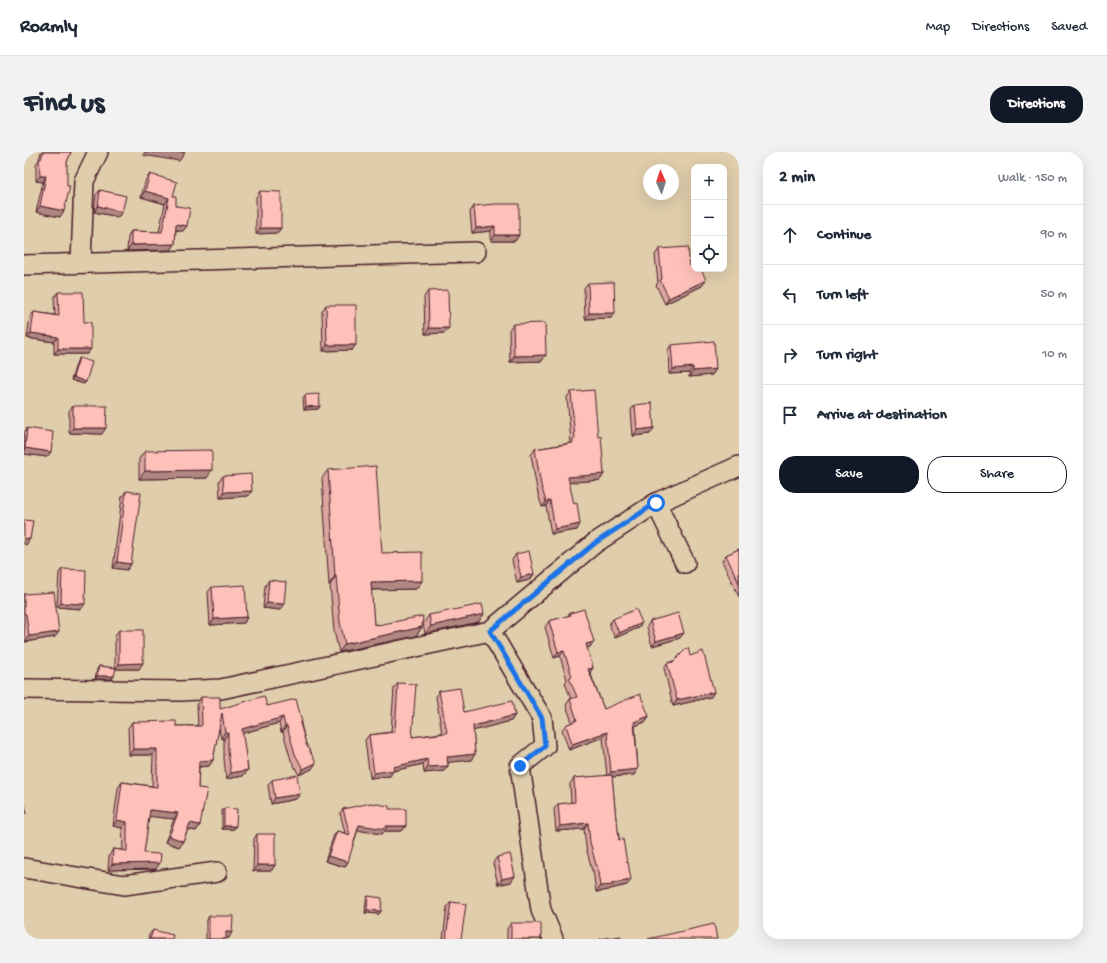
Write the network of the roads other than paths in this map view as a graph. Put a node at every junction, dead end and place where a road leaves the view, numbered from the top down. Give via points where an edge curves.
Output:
1 (98, 152) edge
2 (476, 252) dead end
3 (81, 263) junction
4 (24, 265) edge
5 (739, 466) edge
6 (656, 503) junction
7 (685, 563) dead end
8 (490, 631) junction
9 (24, 689) edge
10 (24, 868) edge
11 (217, 872) dead end
12 (552, 939) edge

1 - 3 street via 84,181
2 - 3 street
3 - 4 street
5 - 6 street
6 - 7 street
6 - 8 street via 595,543
8 - 9 street via 221,689
8 - 12 street via 542,718 545,746 520,766 541,910
10 - 11 street via 124,885

